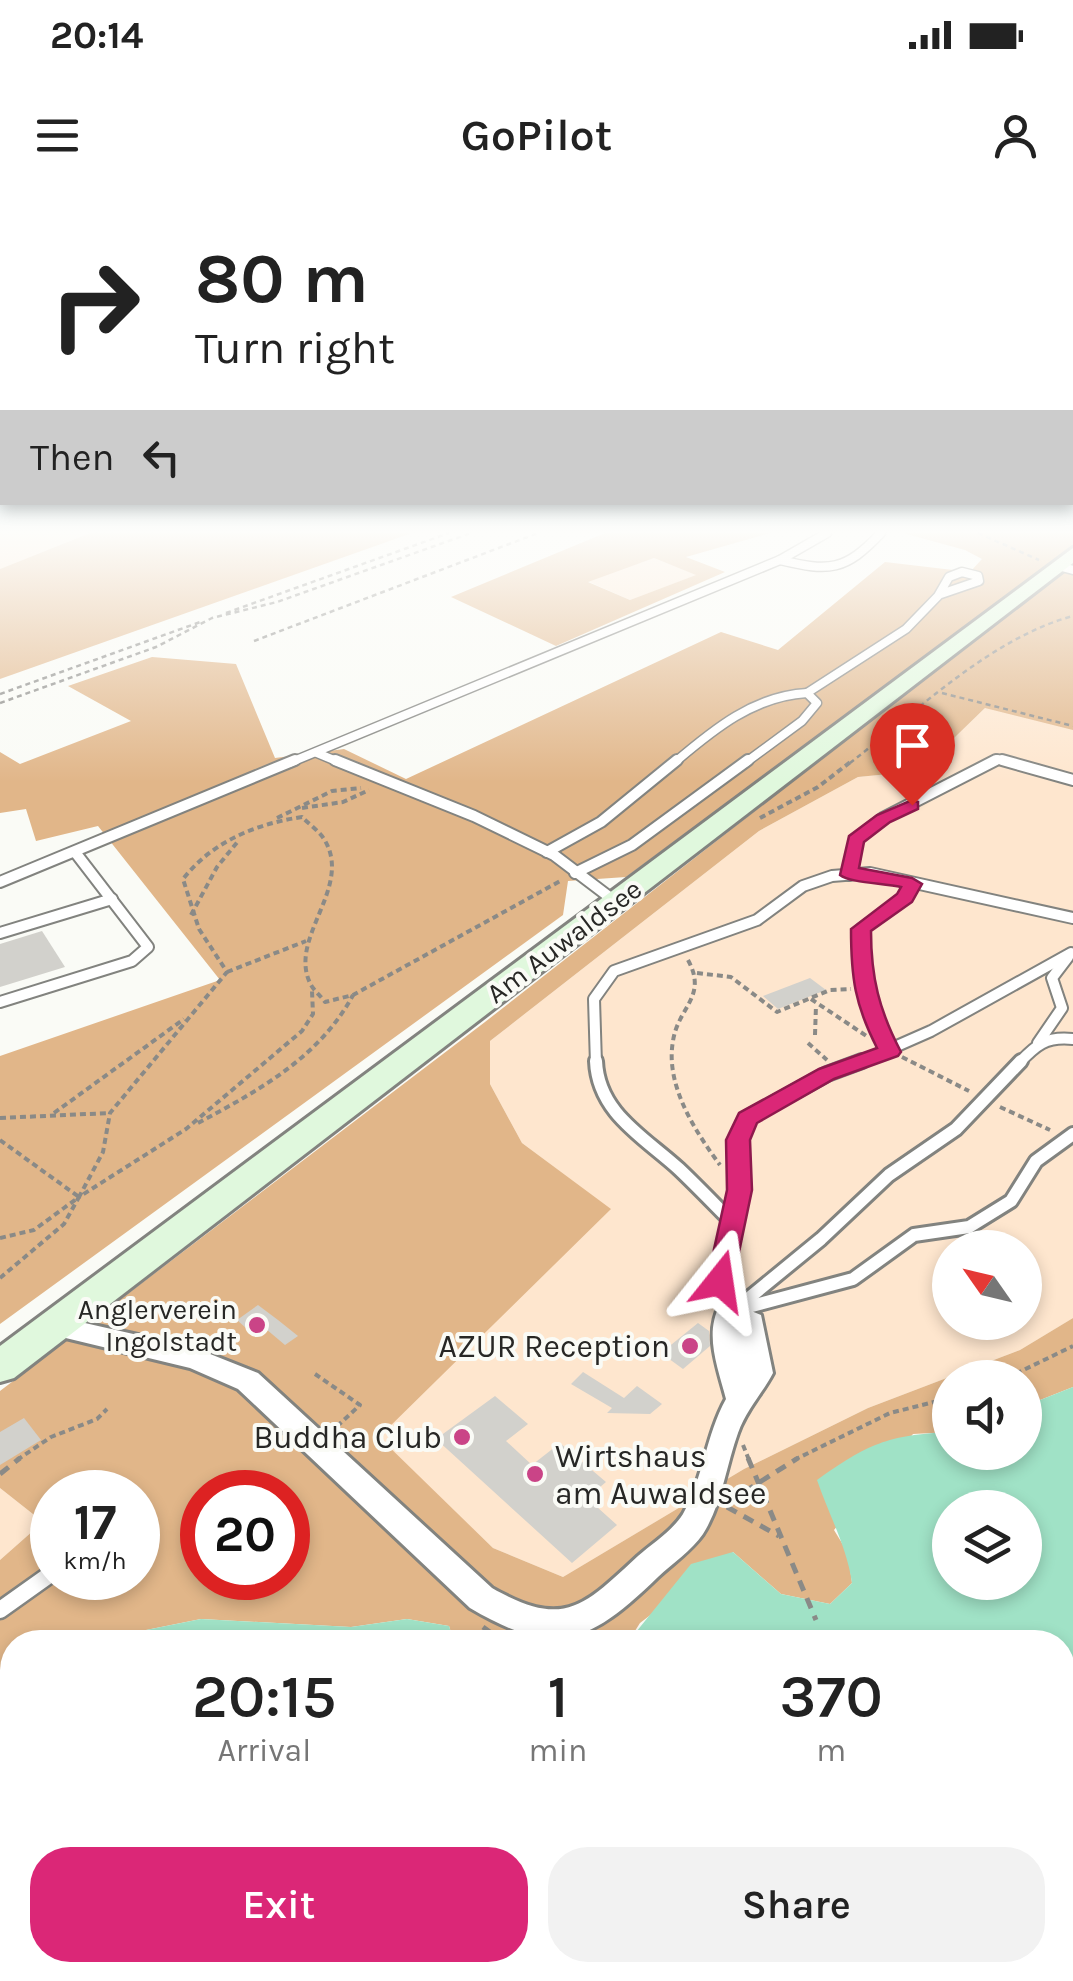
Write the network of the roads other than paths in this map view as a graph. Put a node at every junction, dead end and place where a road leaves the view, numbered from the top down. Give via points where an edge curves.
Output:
1 (645, 616) edge
2 (922, 616) edge
3 (997, 616) edge
4 (808, 693) junction
5 (318, 752) junction
6 (1073, 780) edge
7 (76, 852) junction
8 (547, 852) junction
9 (576, 873) junction
10 (849, 875) junction
11 (0, 882) edge
12 (912, 884) junction
13 (112, 900) junction
14 (617, 902) junction
15 (1073, 918) edge
16 (0, 933) edge
17 (1072, 952) edge
18 (0, 1002) edge
19 (1073, 1039) edge
20 (1038, 1043) junction
21 (890, 1052) junction
22 (1071, 1136) edge
23 (735, 1225) junction
24 (727, 1316) junction
25 (54, 1326) junction
26 (0, 1367) edge
27 (30, 1589) edge
28 (0, 1610) edge

1 - 5 lane
2 - 4 lane
3 - 14 street, Am Auwaldsee
4 - 8 lane via 782,693 737,717 607,818
4 - 9 lane via 817,703 802,721 632,845
5 - 7 lane
5 - 8 lane
6 - 10 lane via 998,759 883,818 855,840
7 - 11 lane
7 - 13 lane
8 - 9 lane
9 - 14 lane
10 - 12 lane
10 - 23 lane via 803,886 757,920 614,970 594,998 597,1078 616,1116
12 - 15 lane
12 - 21 lane via 905,898 861,929 864,989
13 - 16 lane
13 - 18 lane via 148,948 132,961
14 - 25 street, Am Auwaldsee
17 - 20 lane via 1052,978 1062,1008
17 - 21 lane
19 - 20 lane
20 - 24 lane via 956,1129 889,1174
21 - 23 lane via 838,1070 747,1118 738,1140
22 - 24 lane via 1036,1161 1011,1200 969,1227 914,1235 853,1279
23 - 24 lane via 720,1281
24 - 25 street via 727,1349 740,1399 694,1523 589,1616 554,1627 513,1619 481,1598 248,1382 196,1358
25 - 26 street, Am Auwaldsee
27 - 28 lane

